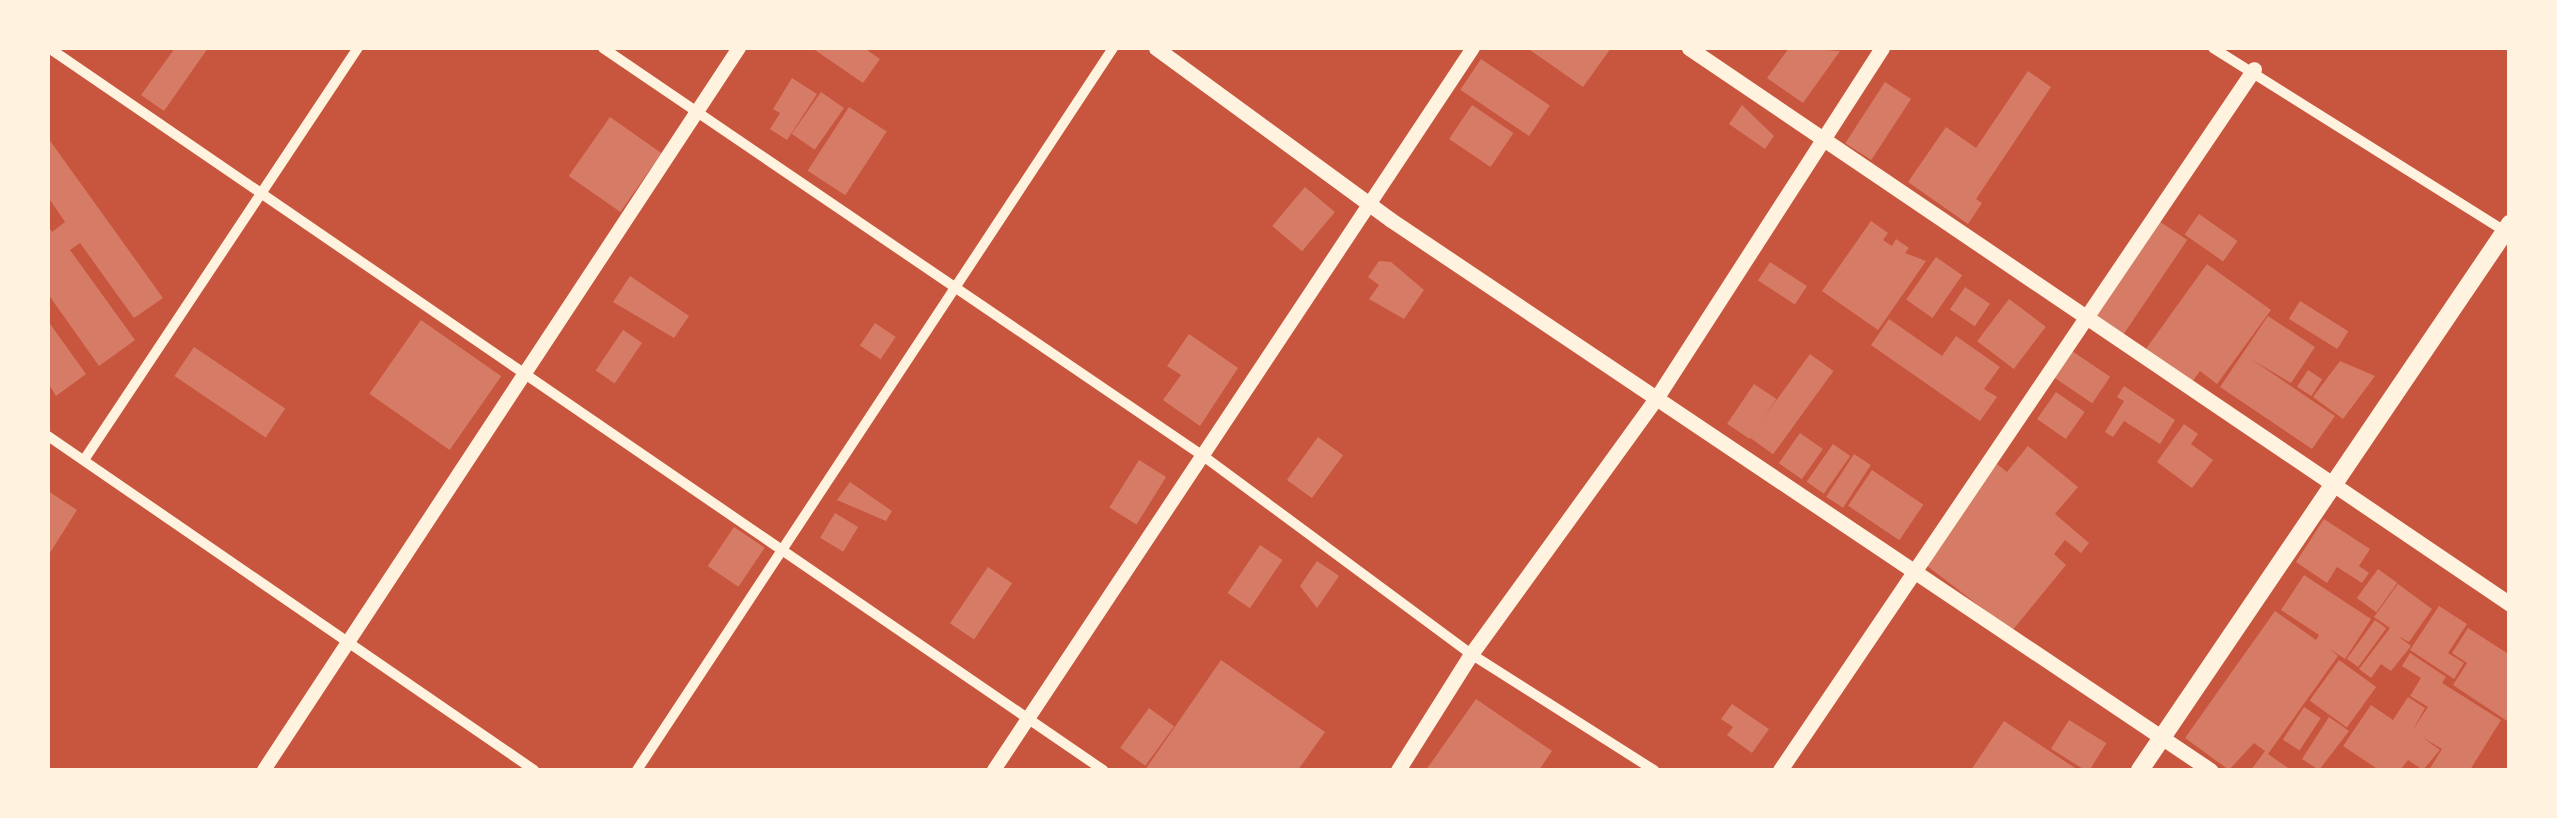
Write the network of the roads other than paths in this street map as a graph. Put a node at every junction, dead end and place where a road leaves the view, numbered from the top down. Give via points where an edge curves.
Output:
1 (49, 48) edge
2 (358, 48) edge
3 (604, 48) edge
4 (739, 48) edge
5 (1113, 48) edge
6 (1156, 48) edge
7 (1473, 48) edge
8 (1689, 48) edge
9 (1882, 48) edge
10 (2213, 48) edge
11 (2254, 69) junction
12 (696, 109) junction
13 (1824, 141) junction
14 (264, 191) junction
15 (1368, 203) junction
16 (2508, 229) edge
17 (957, 290) junction
18 (2082, 318) junction
19 (522, 372) junction
20 (1656, 396) junction
21 (48, 436) edge
22 (1206, 458) junction
23 (84, 460) junction
24 (2332, 480) junction
25 (779, 551) junction
26 (1914, 567) junction
27 (2510, 604) edge
28 (347, 643) junction
29 (1470, 654) junction
30 (1028, 720) junction
31 (2162, 736) junction
32 (264, 770) edge
33 (534, 770) edge
34 (637, 770) edge
35 (994, 770) edge
36 (1103, 770) edge
37 (1398, 770) edge
38 (1654, 770) edge
39 (1780, 770) edge
40 (2140, 770) edge
41 (2210, 770) edge

1 - 14 street
2 - 14 street
3 - 12 street
4 - 12 street
5 - 17 street
6 - 15 main road
7 - 15 street
8 - 13 main road
9 - 13 main road
10 - 11 street
11 - 16 street
11 - 18 main road
12 - 17 street
12 - 19 street
13 - 18 main road
13 - 20 main road
14 - 19 street
14 - 23 street
15 - 20 main road
15 - 22 street
16 - 24 main road
17 - 22 street
17 - 25 street
18 - 24 main road
18 - 26 main road
19 - 25 street
19 - 28 street
20 - 26 main road
20 - 29 main road
21 - 23 street
22 - 29 street
22 - 30 street
23 - 28 street
24 - 27 main road
24 - 31 main road
25 - 30 street
25 - 34 street
26 - 31 main road
26 - 39 main road
28 - 32 street
28 - 33 street
29 - 37 main road
29 - 38 street
30 - 35 street
30 - 36 street
31 - 40 main road
31 - 41 main road

